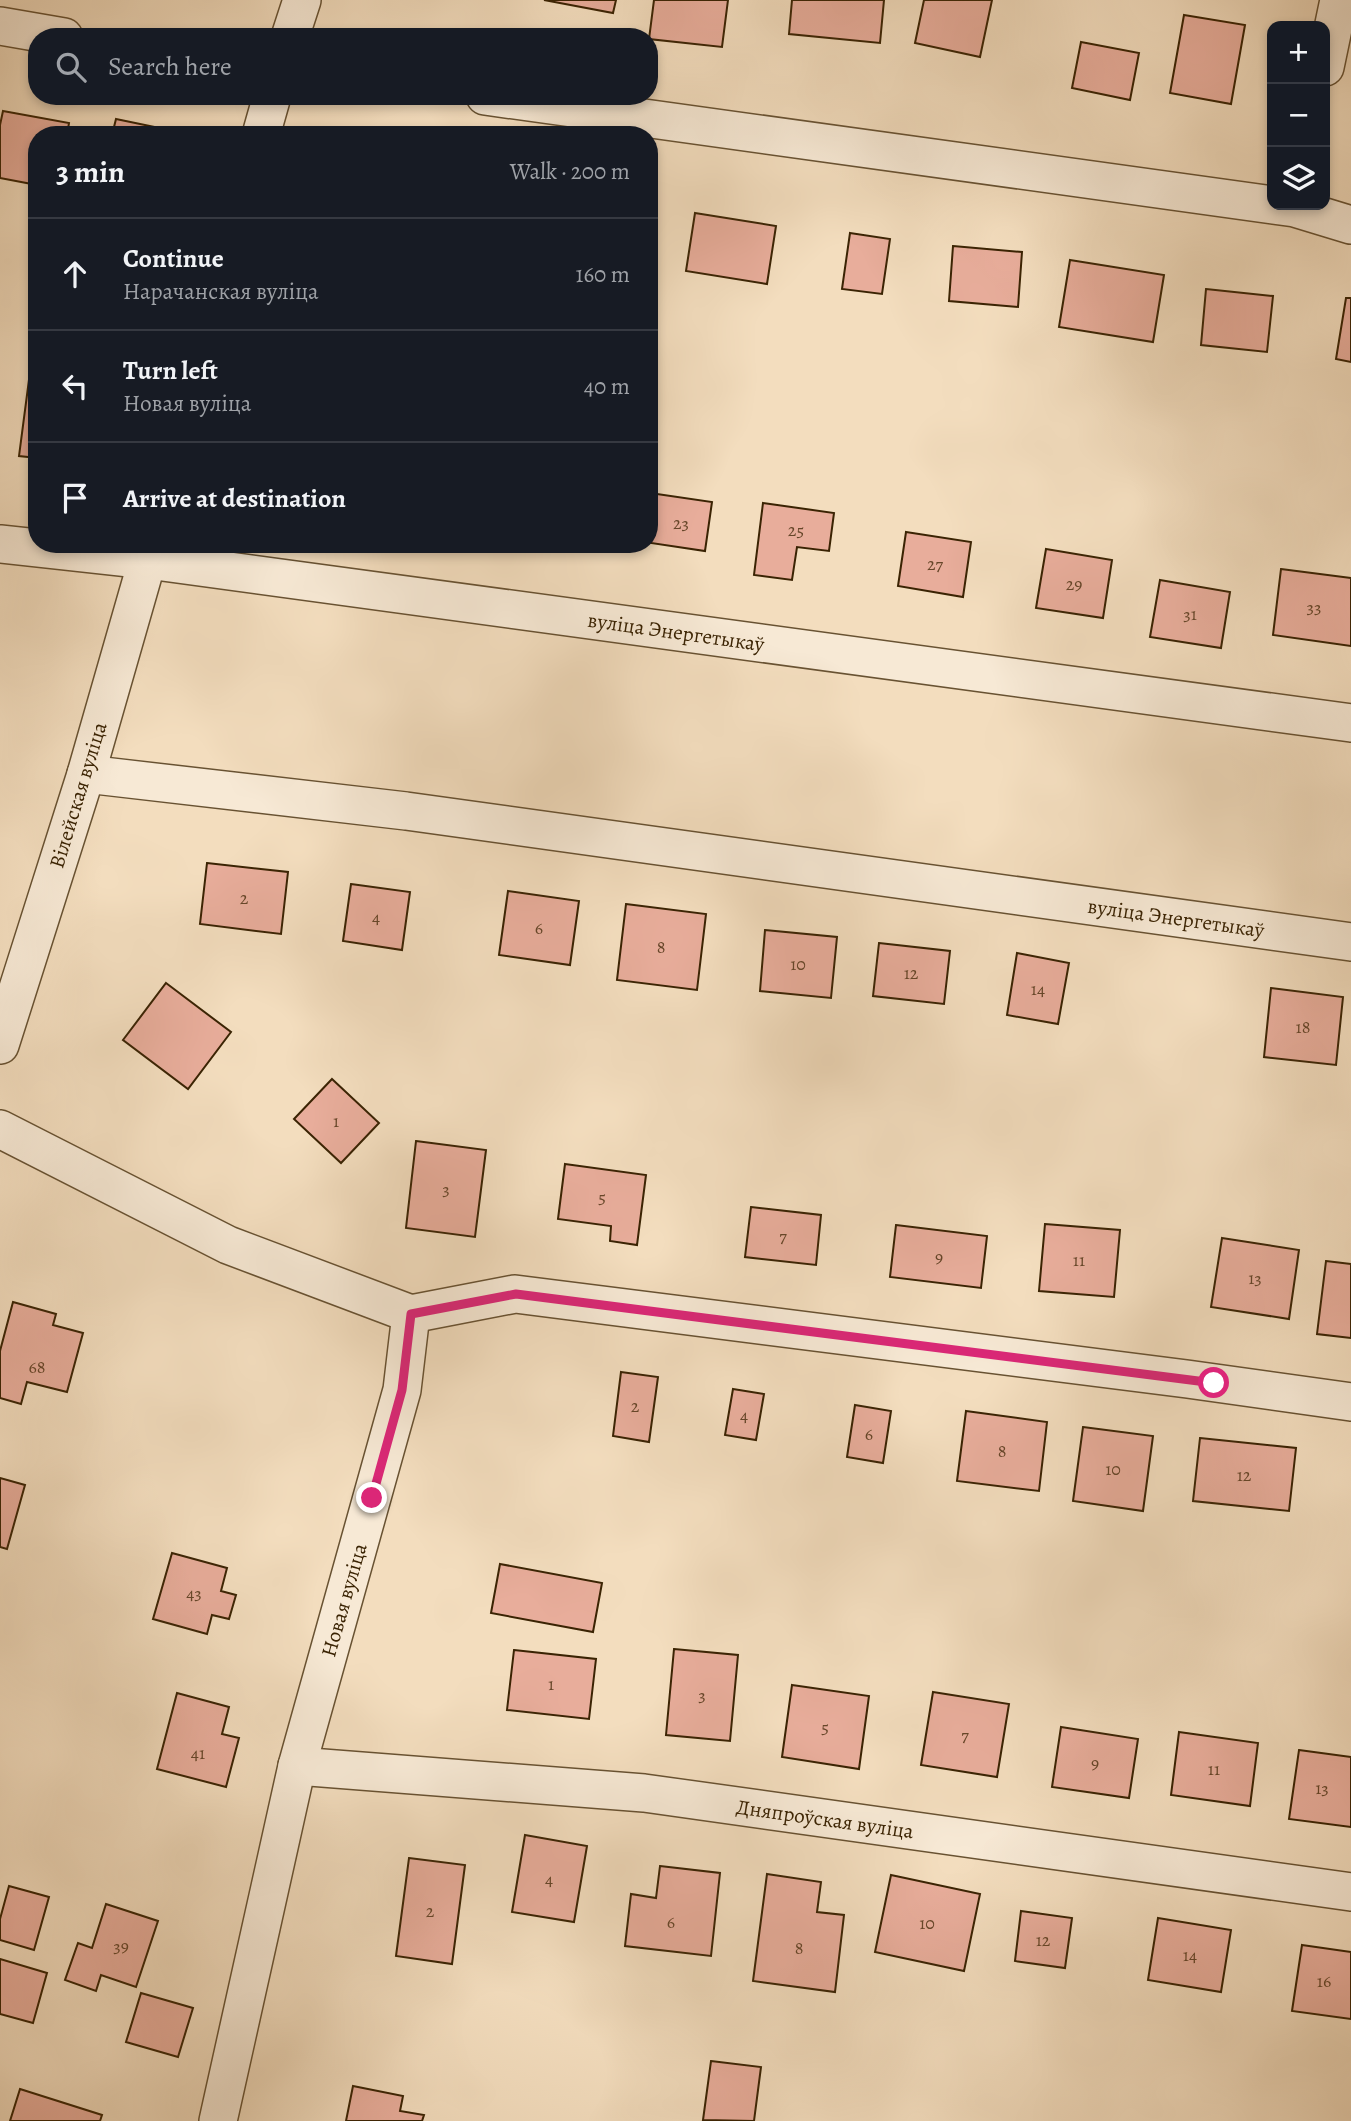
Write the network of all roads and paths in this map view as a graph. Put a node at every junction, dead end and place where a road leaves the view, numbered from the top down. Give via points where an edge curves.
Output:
1 (302, 0) edge
2 (1339, 0) edge
3 (0, 26) edge
4 (293, 28) edge
5 (28, 31) edge
6 (1330, 44) edge
7 (269, 105) edge
8 (551, 105) edge
9 (264, 126) edge
10 (1267, 203) edge
11 (1305, 210) edge
12 (1351, 225) edge
13 (0, 544) edge
14 (28, 545) edge
15 (150, 553) edge
16 (157, 553) edge
17 (1351, 723) edge
18 (86, 774) junction
19 (1351, 942) edge
20 (0, 1045) edge
21 (0, 1129) edge
22 (411, 1314) junction
23 (1351, 1402) edge
24 (297, 1766) junction
25 (1351, 1892) edge
26 (218, 2121) edge

1 - 4 street
2 - 6 street
3 - 5 street
7 - 9 street
8 - 10 street
11 - 12 street
13 - 14 street, вуліца Энергетыкаў
15 - 18 street, Вілейская вуліца
16 - 17 street, вуліца Энергетыкаў
18 - 19 street, вуліца Энергетыкаў via 407,811
18 - 20 street, Вілейская вуліца
21 - 22 street via 228,1245
22 - 23 street via 516,1294
22 - 24 street, Новая вуліца via 402,1390
24 - 25 street, Дняпроўская вуліца via 644,1793
24 - 26 street, Новая вуліца

